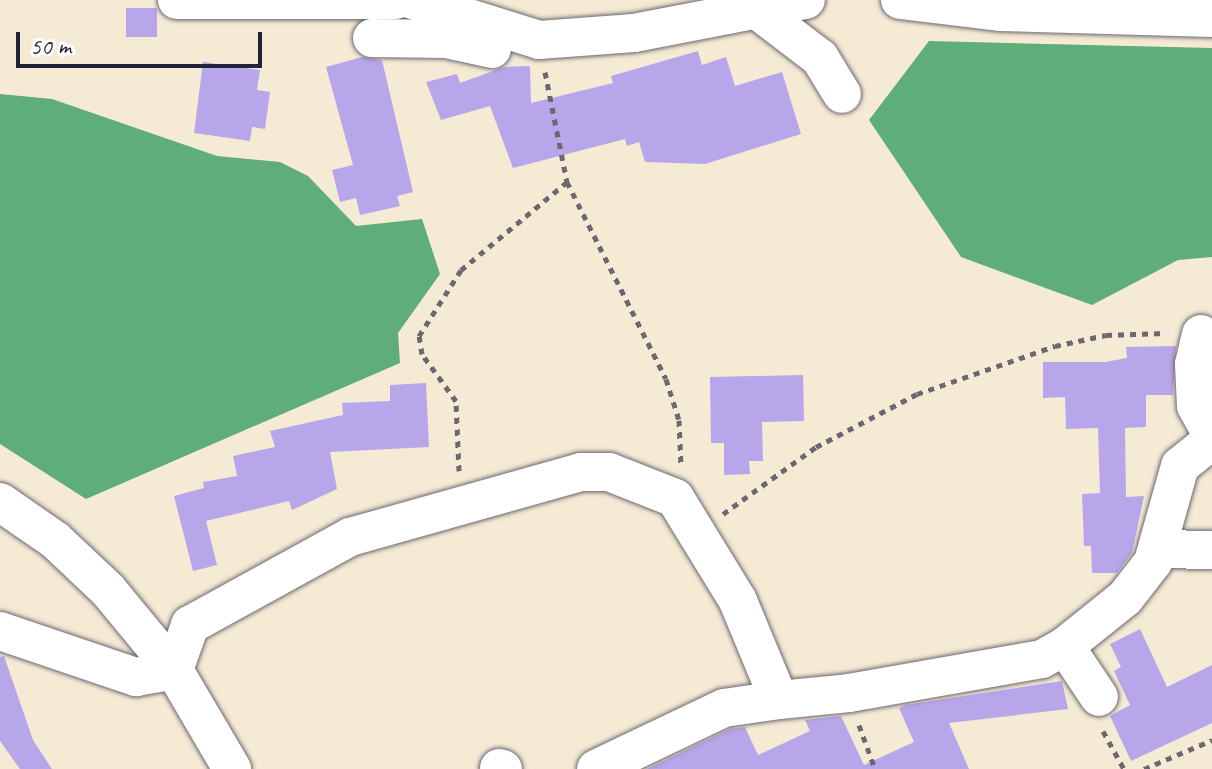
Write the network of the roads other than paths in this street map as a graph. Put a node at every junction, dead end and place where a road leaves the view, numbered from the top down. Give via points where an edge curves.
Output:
1 (177, 0) edge
2 (396, 0) edge
3 (412, 0) edge
4 (806, 0) edge
5 (900, 0) edge
6 (753, 7) junction
7 (1212, 18) edge
8 (372, 38) dead end
9 (539, 40) junction
10 (842, 94) dead end
11 (1201, 334) road end
12 (1212, 437) edge
13 (0, 502) edge
14 (1157, 549) junction
15 (1212, 550) edge
16 (0, 631) edge
17 (1065, 646) junction
18 (174, 670) junction
19 (1099, 697) dead end
20 (779, 700) junction
21 (232, 769) edge
22 (596, 769) edge

1 - 2 street
3 - 9 street
4 - 6 street
5 - 7 street via 1001,12
6 - 9 street via 634,33
6 - 10 street via 820,58
8 - 9 street via 446,39 509,51
11 - 12 street via 1194,364 1196,406
12 - 14 street via 1180,466
13 - 18 street via 55,540 108,590
14 - 15 street
14 - 17 street via 1125,598
16 - 18 street via 136,677
17 - 19 street
17 - 20 street via 1042,659
18 - 20 street via 190,625 350,537 581,472 609,472 675,498 699,530 764,655
18 - 21 street
20 - 22 street via 724,708

